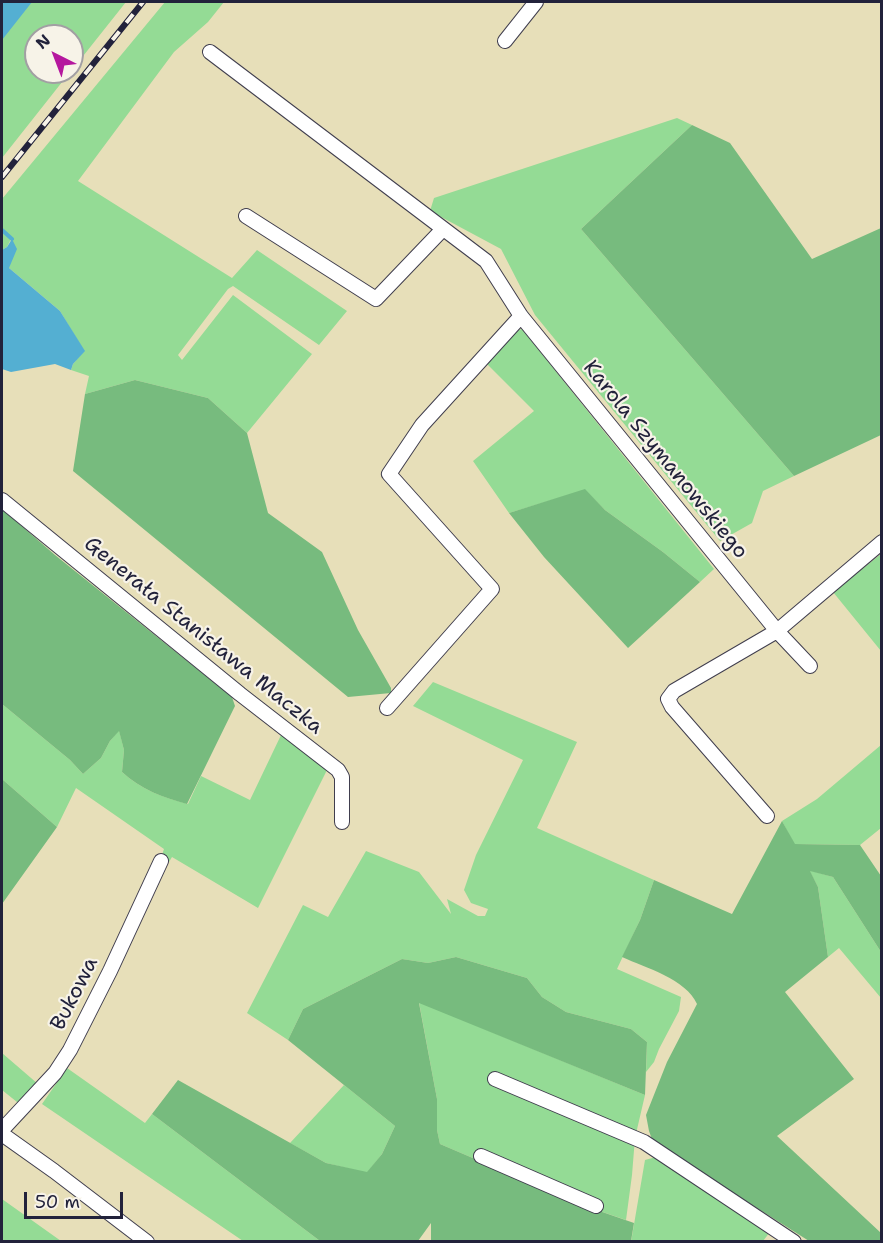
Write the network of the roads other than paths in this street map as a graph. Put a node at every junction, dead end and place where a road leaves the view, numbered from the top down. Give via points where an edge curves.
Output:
1 (536, 2) edge
2 (505, 41) dead end
3 (210, 52) dead end
4 (246, 216) dead end
5 (443, 229) junction
6 (521, 316) junction
7 (2, 500) edge
8 (882, 542) edge
9 (777, 631) junction
10 (810, 666) dead end
11 (387, 708) dead end
12 (767, 816) dead end
13 (342, 822) dead end
14 (161, 861) dead end
15 (495, 1079) dead end
16 (2, 1132) edge
17 (481, 1156) dead end
18 (596, 1206) dead end
19 (147, 1242) edge
20 (794, 1242) edge

1 - 2 street
3 - 5 street, Karola Szymanowskiego
4 - 5 street via 375,299
5 - 6 street, Karola Szymanowskiego via 486,261
6 - 9 street, Karola Szymanowskiego
6 - 11 street via 422,425 389,474 492,589
7 - 13 street, Generała Stanisława Maczka via 338,770 342,777
8 - 9 street
9 - 10 street, Karola Szymanowskiego
9 - 12 street via 674,691 668,699
14 - 16 street, Bukowa via 70,1050 55,1073
15 - 20 street via 644,1142
16 - 19 street, Bukowa
17 - 18 street

